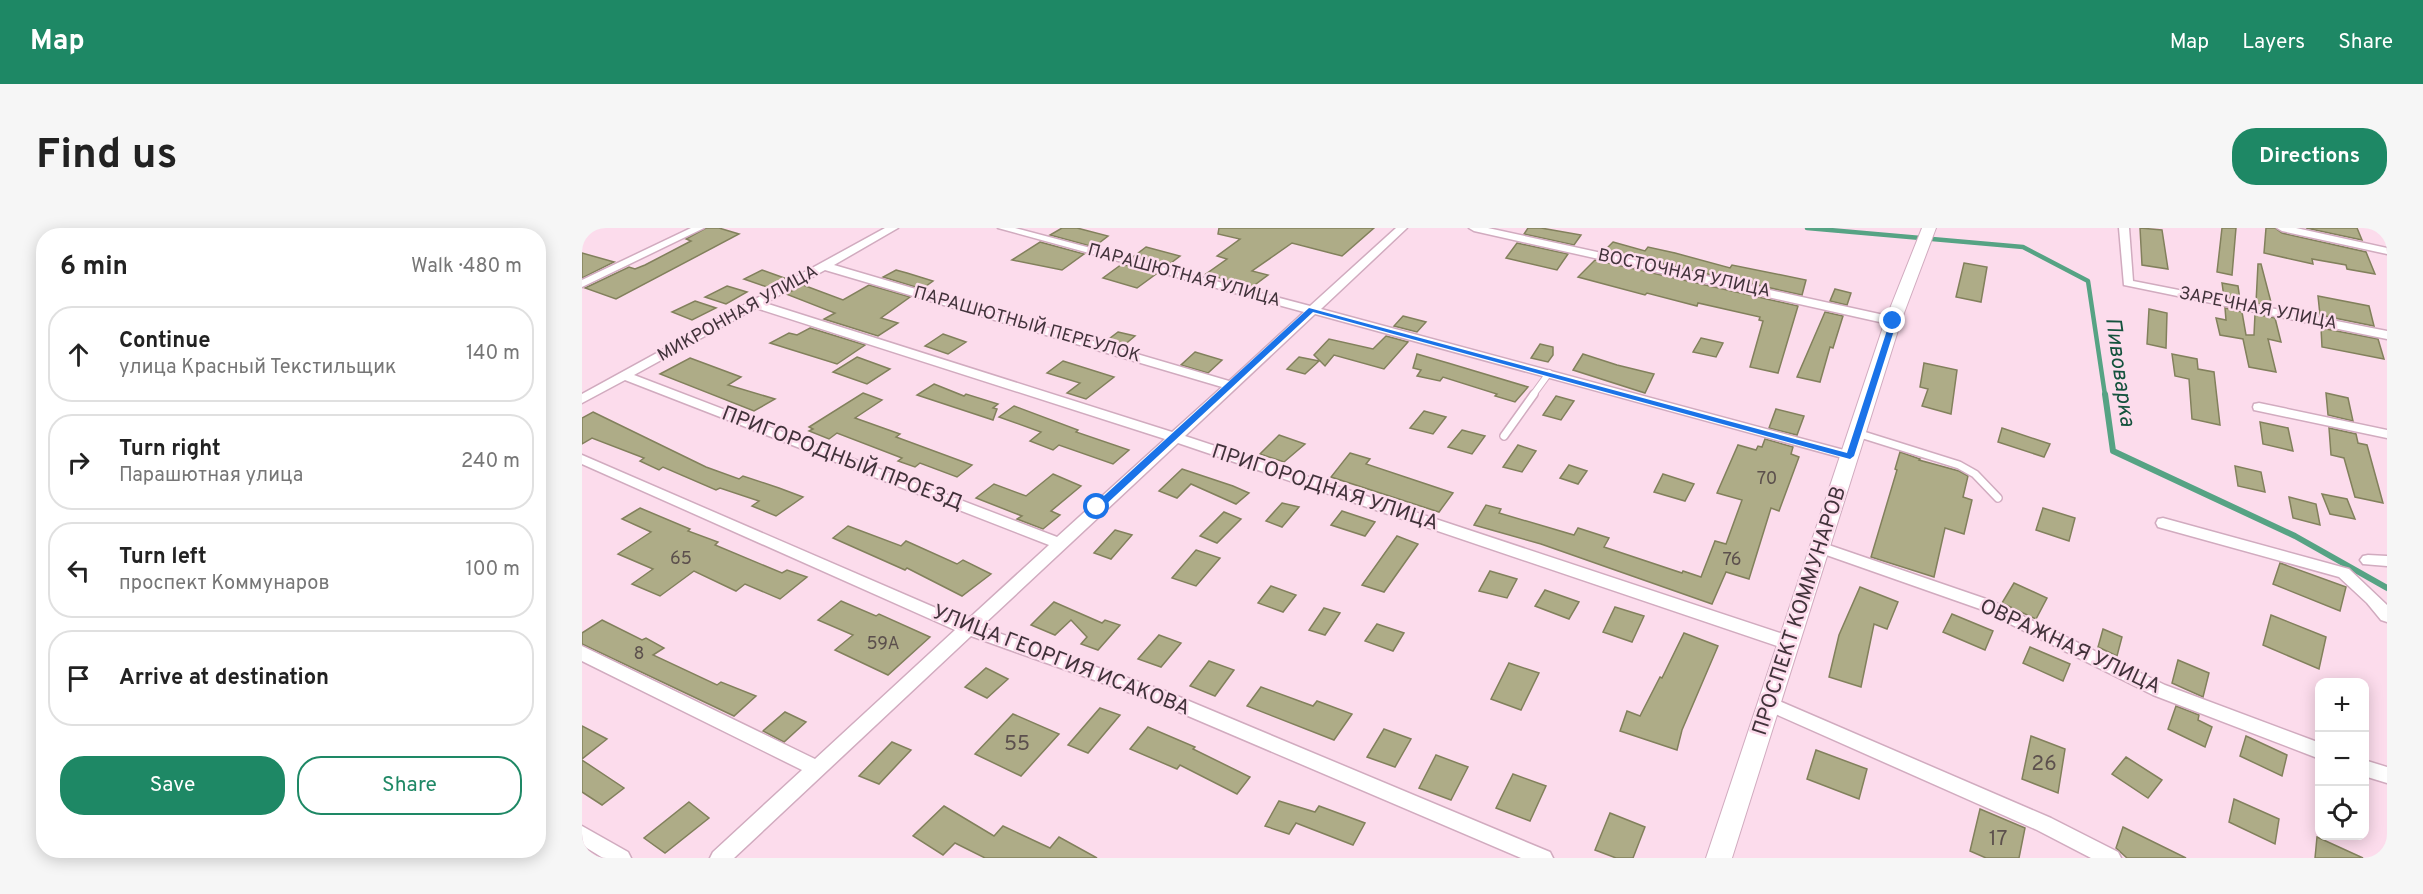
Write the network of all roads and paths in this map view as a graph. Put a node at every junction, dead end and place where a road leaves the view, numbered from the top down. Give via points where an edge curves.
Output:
1 (699, 228) edge
2 (893, 228) edge
3 (1004, 228) edge
4 (1401, 228) edge
5 (1474, 228) edge
6 (1929, 228) edge
7 (2124, 228) edge
8 (2282, 228) edge
9 (2387, 251) edge
10 (825, 266) junction
11 (582, 284) edge
12 (756, 304) junction
13 (1312, 310) junction
14 (1893, 321) junction
15 (2387, 335) edge
16 (1549, 373) junction
17 (625, 376) junction
18 (1230, 385) junction
19 (582, 399) edge
20 (2259, 407) dead end
21 (1857, 433) junction
22 (2387, 434) edge
23 (1504, 436) dead end
24 (1173, 437) junction
25 (1850, 456) junction
26 (582, 459) edge
27 (1998, 498) dead end
28 (2163, 523) dead end
29 (1058, 543) junction
30 (1820, 546) junction
31 (2368, 560) dead end
32 (2387, 561) edge
33 (2387, 616) edge
34 (968, 629) junction
35 (1789, 643) junction
36 (582, 653) edge
37 (1770, 704) junction
38 (2315, 749) edge
39 (816, 768) junction
40 (2369, 770) edge
41 (2387, 775) edge
42 (582, 835) edge
43 (621, 858) edge
44 (720, 858) edge
45 (1543, 858) edge
46 (1719, 858) edge
47 (2111, 858) edge

1 - 11 street
2 - 10 street, МИКРОННАЯ УЛИЦА
3 - 13 street, ПАРАШЮТНАЯ УЛИЦА
4 - 13 street
5 - 14 street, ВОСТОЧНАЯ УЛИЦА
6 - 14 street, ПРОСПЕКТ КОММУНАРОВ
7 - 15 street, ЗАРЕЧНАЯ УЛИЦА via 2128,283
8 - 9 street
10 - 12 street, МИКРОННАЯ УЛИЦА
10 - 18 street, ПАРАШЮТНЫЙ ПЕРЕУЛОК
12 - 17 street, МИКРОННАЯ УЛИЦА
12 - 24 street, ПРИГОРОДНАЯ УЛИЦА
13 - 16 street, ПАРАШЮТНАЯ УЛИЦА
13 - 18 street
14 - 21 street, ПРОСПЕКТ КОММУНАРОВ
16 - 23 lane
16 - 25 street, ПАРАШЮТНАЯ УЛИЦА
17 - 19 street, МИКРОННАЯ УЛИЦА
17 - 29 street, ПРИГОРОДНЫЙ ПРОЕЗД
18 - 24 street
20 - 22 street
21 - 25 street, ПРОСПЕКТ КОММУНАРОВ
21 - 27 lane via 1959,465 1975,474
24 - 29 street
24 - 35 street, ПРИГОРОДНАЯ УЛИЦА
25 - 30 street, ПРОСПЕКТ КОММУНАРОВ
26 - 34 street, УЛИЦА ГЕОРГИЯ ИСАКОВА
28 - 33 street via 2344,573
29 - 34 street
30 - 35 street, ПРОСПЕКТ КОММУНАРОВ
30 - 38 street, ОВРАЖНАЯ УЛИЦА via 1986,605 2159,690
31 - 32 street
34 - 39 street
34 - 45 street, УЛИЦА ГЕОРГИЯ ИСАКОВА via 1159,696
35 - 37 street, ПРОСПЕКТ КОММУНАРОВ
36 - 39 street
37 - 46 street, ПРОСПЕКТ КОММУНАРОВ
37 - 47 street via 2044,824
39 - 44 street
40 - 41 street
42 - 43 street

